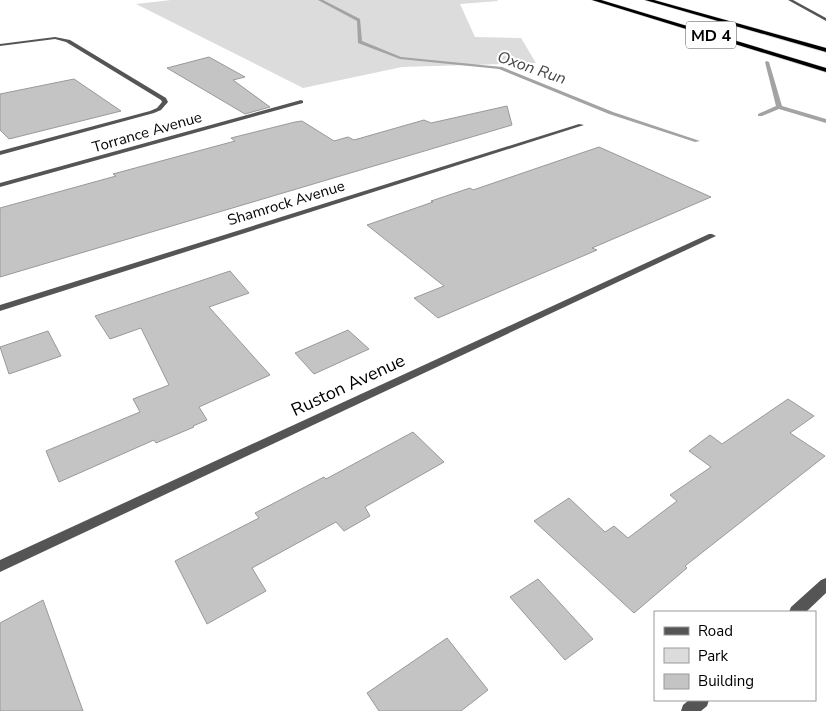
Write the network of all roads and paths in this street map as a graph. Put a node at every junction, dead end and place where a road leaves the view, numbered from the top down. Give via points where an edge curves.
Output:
1 (595, 0) edge
2 (648, 0) edge
3 (790, 0) edge
4 (826, 20) edge
5 (0, 45) edge
6 (826, 50) edge
7 (826, 70) edge
8 (301, 102) dead end
9 (581, 125) dead end
10 (0, 153) edge
11 (0, 186) edge
12 (712, 236) dead end
13 (0, 308) edge
14 (0, 566) edge
15 (826, 584) edge
16 (797, 611) edge
17 (700, 701) edge
18 (689, 711) edge

1 - 7 highway, MD 4
2 - 6 highway, MD 4
3 - 4 street
5 - 10 street via 55,38 68,41 165,100 152,112
8 - 11 street, Torrance Avenue
9 - 13 street, Shamrock Avenue
12 - 14 street, Ruston Avenue
15 - 16 street
17 - 18 street

